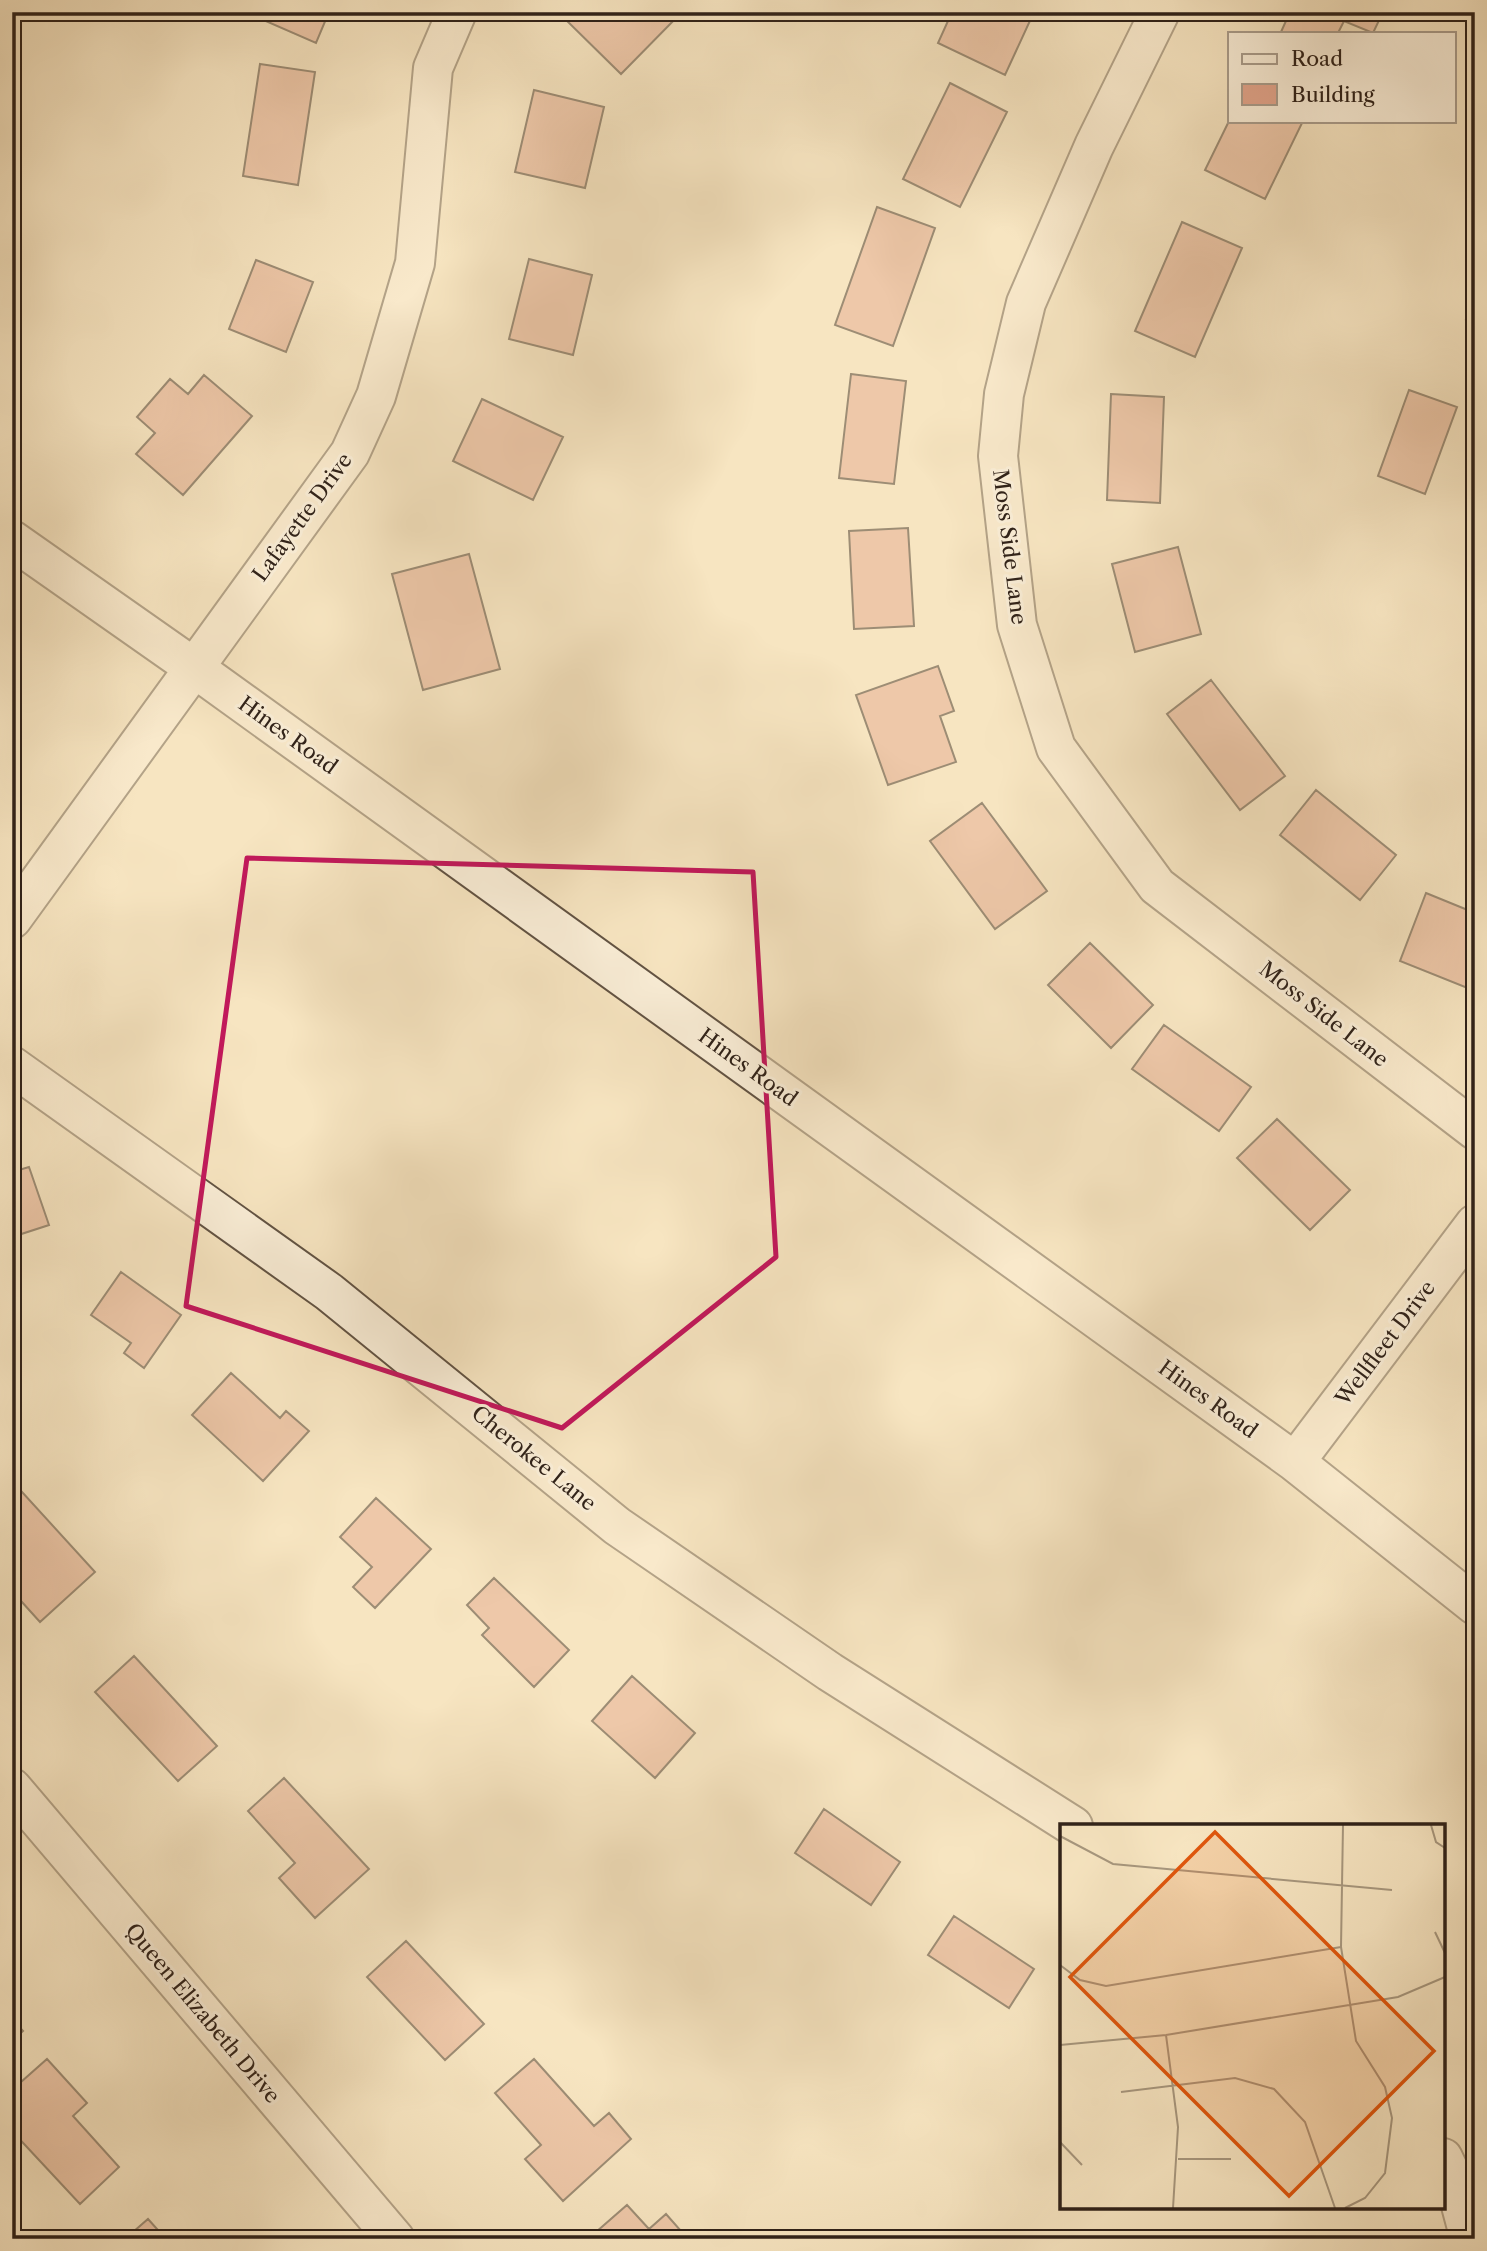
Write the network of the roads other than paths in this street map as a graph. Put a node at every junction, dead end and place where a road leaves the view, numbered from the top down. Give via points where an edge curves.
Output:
1 (457, 12) edge
2 (1160, 12) edge
3 (12, 540) edge
4 (193, 667) junction
5 (12, 919) edge
6 (12, 1066) edge
7 (1475, 1130) edge
8 (1475, 1224) edge
9 (1295, 1462) junction
10 (1475, 1605) edge
11 (12, 1788) edge
12 (1070, 1824) edge
13 (1445, 2162) edge
14 (395, 2239) edge
15 (1470, 2239) edge

1 - 4 street, Lafayette Drive via 433,68 415,263 376,396 350,453
2 - 7 street, Moss Side Lane via 1094,146 1026,303 1003,394 998,456 1017,625 1056,748 1157,886
3 - 4 street, Hines Road
4 - 5 street, Lafayette Drive
4 - 9 street, Hines Road
6 - 12 street, Cherokee Lane via 329,1292 617,1526 830,1672
8 - 9 street, Wellfleet Drive
9 - 10 street, Hines Road
11 - 14 street, Queen Elizabeth Drive
13 - 15 street

